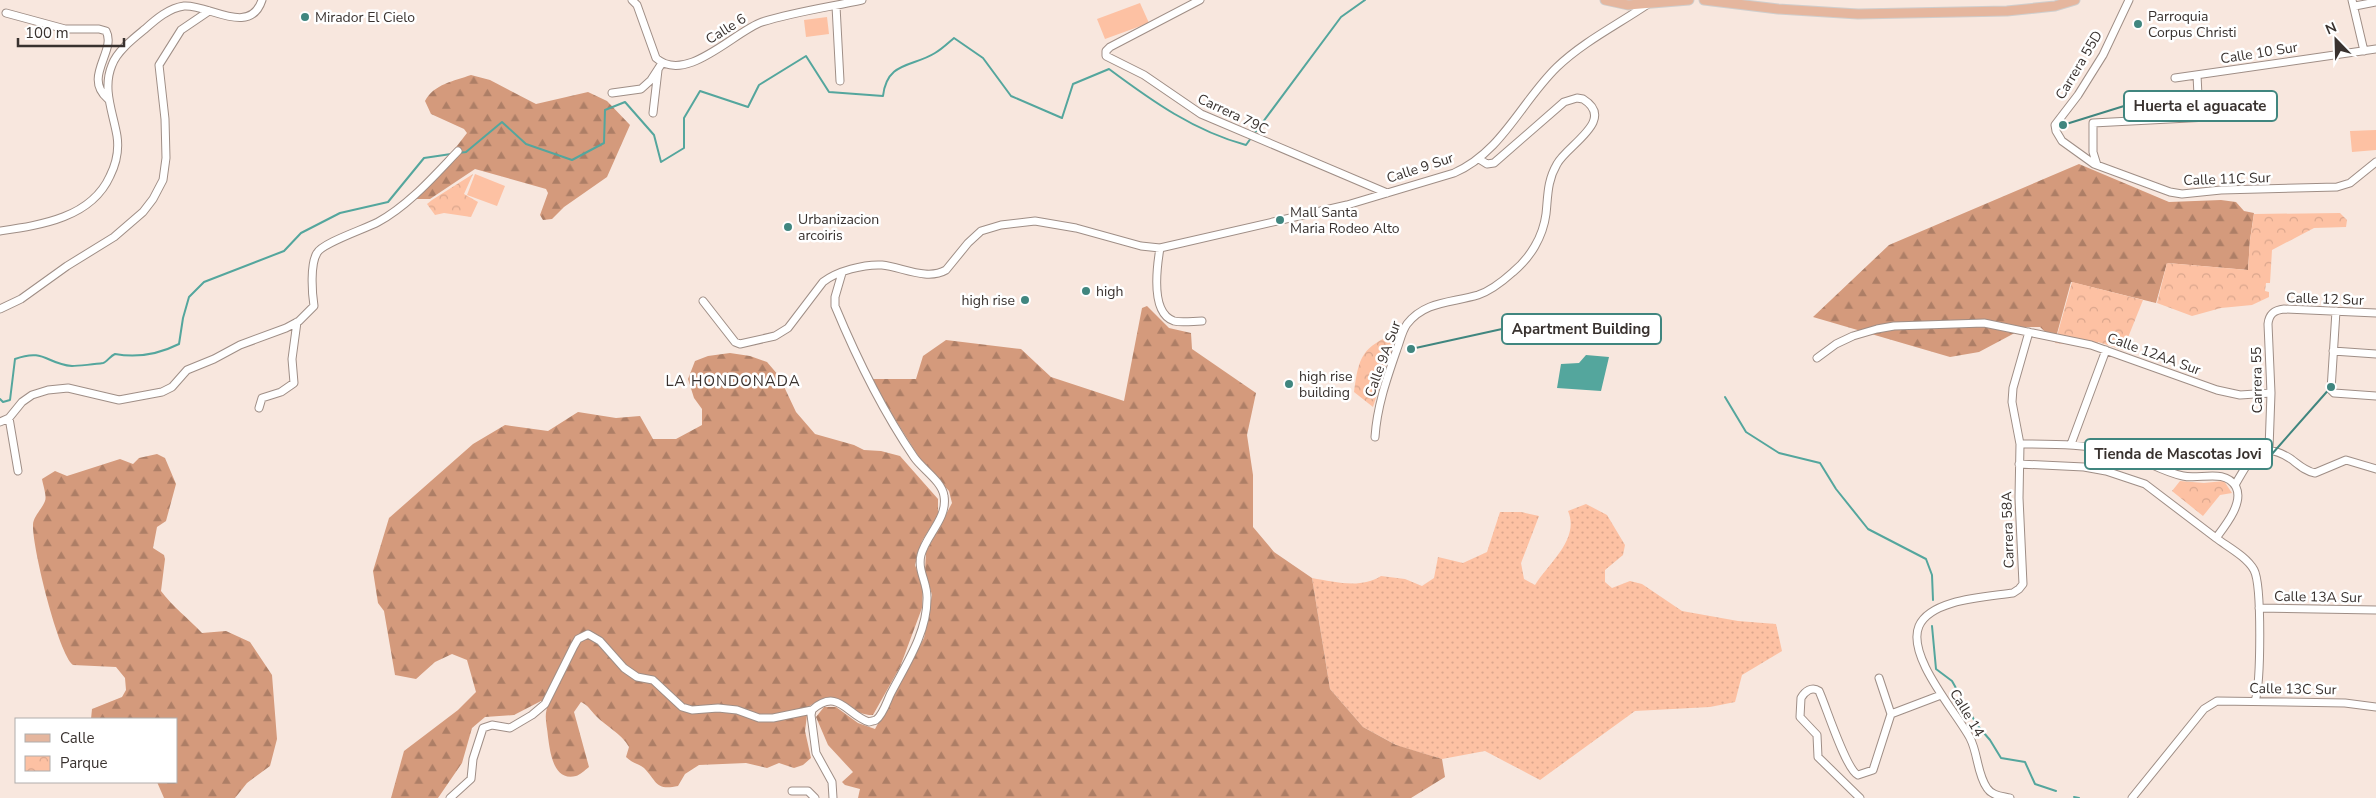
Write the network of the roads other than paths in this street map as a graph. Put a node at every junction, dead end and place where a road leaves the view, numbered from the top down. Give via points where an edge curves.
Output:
1 (262, 0) edge
2 (632, 0) edge
3 (862, 0) edge
4 (1200, 0) edge
5 (1605, 0) edge
6 (1689, 0) edge
7 (1704, 0) edge
8 (2075, 0) edge
9 (2129, 0) edge
10 (2376, 2) edge
11 (2354, 3) edge
12 (1648, 4) junction
13 (836, 6) junction
14 (209, 10) junction
15 (6, 13) dead end
16 (2376, 49) edge
17 (2364, 51) junction
18 (660, 65) junction
19 (2197, 75) junction
20 (2175, 78) dead end
21 (840, 81) dead end
22 (612, 93) dead end
23 (108, 99) junction
24 (653, 112) dead end
25 (2246, 115) dead end
26 (2198, 116) junction
27 (2062, 141) joint
28 (458, 151) dead end
29 (2093, 152) junction
30 (1479, 159) junction
31 (2089, 161) junction
32 (2376, 162) edge
33 (2097, 165) junction
34 (1362, 184) junction
35 (1387, 193) junction
36 (1362, 201) junction
37 (0, 231) edge
38 (1160, 248) junction
39 (842, 273) junction
40 (703, 301) dead end
41 (0, 309) edge
42 (2336, 311) junction
43 (2273, 312) joint
44 (2376, 313) edge
45 (1202, 321) dead end
46 (297, 322) junction
47 (2029, 332) junction
48 (2106, 350) junction
49 (2333, 351) junction
50 (2376, 354) edge
51 (1817, 358) dead end
52 (2271, 393) junction
53 (2376, 396) edge
54 (259, 408) dead end
55 (9, 418) junction
56 (0, 422) edge
57 (1375, 437) dead end
58 (2020, 444) junction
59 (2071, 444) junction
60 (2269, 449) junction
61 (2019, 464) junction
62 (2376, 469) edge
63 (18, 471) dead end
64 (2235, 485) junction
65 (2216, 538) junction
66 (2259, 608) junction
67 (2376, 610) edge
68 (1919, 627) joint
69 (1879, 678) dead end
70 (1941, 695) junction
71 (2255, 701) junction
72 (2376, 707) edge
73 (812, 710) junction
74 (1891, 714) junction
75 (792, 791) dead end
76 (450, 798) edge
77 (815, 798) edge
78 (833, 798) edge
79 (1860, 798) edge
80 (2010, 798) edge
81 (2132, 798) edge

1 - 14 street via 255,12 244,17
2 - 18 street
3 - 13 street, Calle 6
4 - 34 street, Carrera 79C via 1110,47 1106,51 1107,58 1144,75 1201,114
5 - 12 main road via 1628,5
6 - 12 main road, Calle 9 Sur
7 - 8 main road via 1858,14 2007,11 2055,6
9 - 27 street, Carrera 55D via 2102,55 2055,125
10 - 11 street
11 - 17 street
12 - 30 street, Calle 9 Sur via 1586,44 1558,67
13 - 18 street, Calle 6 via 760,23 704,57 681,64
13 - 21 street
14 - 23 street via 180,7 164,14 144,30 112,65
14 - 41 street via 181,30 159,66 166,158 163,180 154,199 114,237 21,299
15 - 23 street via 65,30 106,31 108,39 99,80 101,92
16 - 17 street, Calle 10 Sur
17 - 19 street, Calle 10 Sur
18 - 22 street via 641,89
18 - 24 street
19 - 20 street, Calle 10 Sur
19 - 26 street
23 - 37 street via 117,134 117,150 115,167 98,195 85,207 67,215 28,227
25 - 26 street
26 - 29 street via 2093,123
27 - 31 street, Calle 11C Sur
28 - 46 street via 422,187 380,221 317,252 312,293 314,306
29 - 31 street
29 - 33 street
30 - 35 street, Calle 9 Sur via 1454,173
30 - 57 street, Calle 9A Sur via 1486,164 1494,163 1567,101 1581,99 1592,108 1594,121 1590,131 1565,152 1554,169 1546,189 1546,215 1541,236 1529,255 1514,272 1492,288 1436,303 1416,313 1405,327 1382,391
31 - 33 street, Calle 11C Sur
32 - 33 street, Calle 11C Sur via 2345,185 2300,190 2221,190 2182,194
34 - 35 street, Carrera 79C
34 - 36 street via 1365,194
35 - 36 street, Calle 9 Sur
36 - 38 street, Calle 9 Sur
38 - 39 street, Calle 9 Sur via 1035,221 981,231 940,273 881,265
38 - 45 street via 1156,286 1164,312 1175,321
39 - 40 street, Calle 9 Sur via 823,282 788,328 775,336 740,344
39 - 73 street via 835,306 866,374 922,469 938,484 944,495 939,522 924,544 920,558 928,600 921,628 907,667 883,710 876,720 869,722 834,701
42 - 43 street, Calle 12 Sur via 2284,309
42 - 44 street, Calle 12 Sur
42 - 49 street
43 - 52 street, Carrera 55 via 2268,324
46 - 54 street via 292,359 294,383 281,392 262,398
46 - 55 street via 187,370 172,387 162,392 119,400 68,388 48,390 22,402
47 - 48 street, Calle 12AA Sur
47 - 51 street, Calle 12AA Sur via 1984,323 1894,326 1853,336
47 - 58 street, Carrera 58A via 2013,388 2012,402
48 - 52 street, Calle 12AA Sur via 2217,390 2240,395
48 - 59 street
49 - 50 street
49 - 53 street via 2332,392
52 - 60 street, Carrera 55
55 - 56 street
55 - 63 street
58 - 59 street
58 - 61 street, Carrera 58A
59 - 64 street via 2126,454 2184,476 2229,478
60 - 62 street via 2315,473 2346,460
60 - 64 street via 2254,455
61 - 65 street via 2084,467 2145,484
61 - 68 street, Carrera 58A via 2023,584 2020,590 1952,603 1926,616
64 - 65 street via 2238,491 2232,513
65 - 66 street via 2255,572
66 - 67 street, Calle 13A Sur
66 - 71 street
68 - 70 street, Calle 14 via 1919,650
69 - 74 street
70 - 74 street
70 - 80 street, Calle 14 via 1970,739 1986,788 1993,794
71 - 72 street, Calle 13C Sur
71 - 81 street, Calle 13C Sur via 2217,701 2210,704
73 - 76 street via 759,718 737,710 682,707 653,680 637,677 624,668 600,641 588,634 578,639 545,704 510,728 492,725 483,728 472,759 472,779
73 - 78 street via 816,752 832,782
74 - 79 street via 1874,770 1858,775 1846,757 1820,691 1809,690 1801,698 1800,717 1817,735 1818,758
75 - 77 street via 808,792

